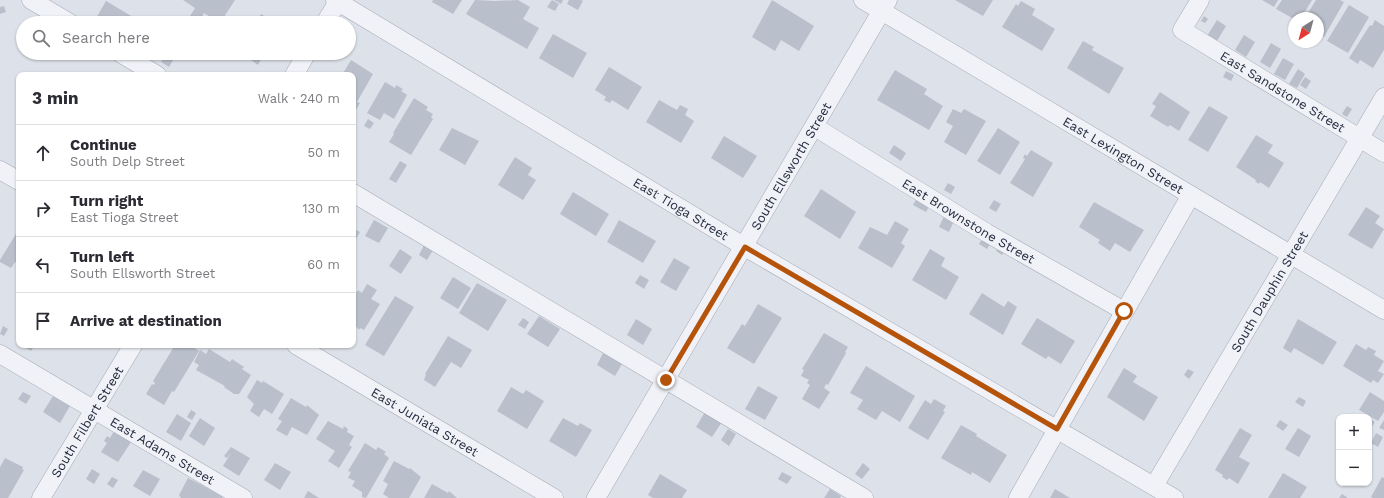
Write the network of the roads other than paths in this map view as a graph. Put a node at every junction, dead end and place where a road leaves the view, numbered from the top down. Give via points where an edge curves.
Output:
1 (31, 0) edge
2 (337, 0) edge
3 (863, 0) edge
4 (1200, 0) edge
5 (885, 5) edge
6 (58, 16) edge
7 (329, 16) edge
8 (132, 60) edge
9 (303, 60) edge
10 (152, 72) edge
11 (296, 72) edge
12 (1384, 97) edge
13 (815, 127) junction
14 (1359, 139) junction
15 (1384, 154) edge
16 (0, 170) edge
17 (16, 179) edge
18 (356, 195) edge
19 (1191, 195) junction
20 (745, 247) junction
21 (1290, 254) junction
22 (1384, 310) edge
23 (1124, 311) junction
24 (131, 348) edge
25 (301, 348) edge
26 (0, 354) edge
27 (666, 380) junction
28 (94, 409) junction
29 (1057, 429) junction
30 (1154, 486) junction
31 (41, 498) edge
32 (243, 498) edge
33 (554, 498) edge
34 (596, 498) edge
35 (864, 498) edge
36 (1018, 498) edge
37 (1174, 498) edge

1 - 6 street
2 - 7 street
2 - 20 street, East Tioga Street
3 - 5 street, East Lexington Street
4 - 14 street, East Sandstone Street via 1182,30
5 - 13 street, South Ellsworth Street
5 - 19 street, East Lexington Street
8 - 10 street
9 - 11 street
12 - 14 street, South Dauphin Street
13 - 20 street, South Ellsworth Street
13 - 23 street, East Brownstone Street via 987,233
14 - 15 street, East Sandstone Street
14 - 21 street, South Dauphin Street
16 - 17 street
18 - 27 street
19 - 21 street, East Lexington Street
19 - 23 street
20 - 27 street, South Ellsworth Street
20 - 29 street, East Tioga Street
21 - 22 street, East Lexington Street
21 - 30 street, South Dauphin Street
23 - 29 street
24 - 28 street, South Filbert Street
25 - 33 street, East Juniata Street
26 - 28 street, East Adams Street
27 - 34 street, South Ellsworth Street
27 - 35 street
28 - 31 street, South Filbert Street
28 - 32 street, East Adams Street
29 - 30 street, East Tioga Street
29 - 36 street
30 - 37 street, East Tioga Street

